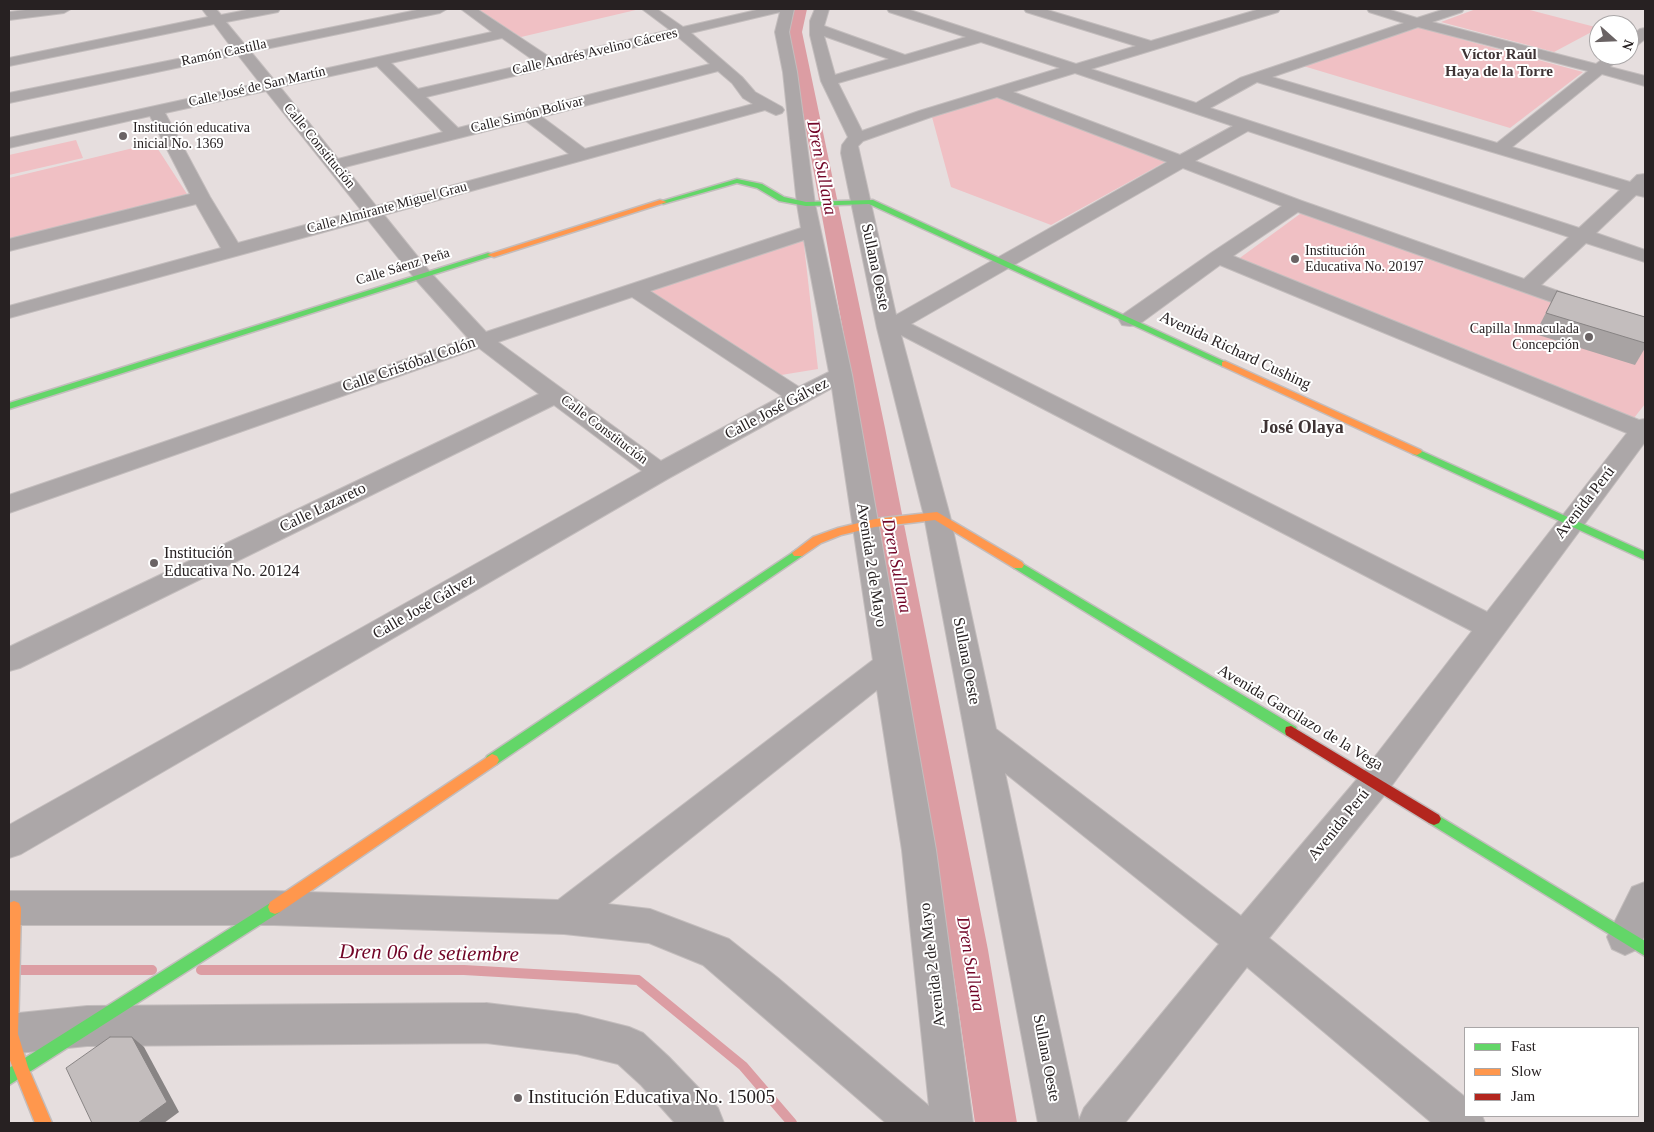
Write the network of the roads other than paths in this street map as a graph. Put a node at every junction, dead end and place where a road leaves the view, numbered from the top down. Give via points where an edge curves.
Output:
1 (64, 9) edge
2 (273, 9) edge
3 (440, 9) edge
4 (468, 9) edge
5 (649, 9) edge
6 (776, 9) edge
7 (787, 9) edge
8 (822, 9) edge
9 (898, 9) edge
10 (1031, 9) edge
11 (1273, 9) edge
12 (1374, 9) edge
13 (1457, 9) edge
14 (1089, 11) dead end
15 (213, 14) edge
16 (9, 16) edge
17 (1064, 19) junction
18 (1416, 22) junction
19 (175, 27) junction
20 (816, 28) junction
21 (681, 32) junction
22 (505, 33) junction
23 (980, 38) junction
24 (1152, 46) junction
25 (9, 49) edge
26 (241, 49) junction
27 (380, 60) junction
28 (905, 60) junction
29 (9, 62) edge
30 (548, 63) junction
31 (1604, 65) edge
32 (720, 66) junction
33 (1077, 68) junction
34 (1599, 69) junction
35 (1257, 77) junction
36 (829, 81) junction
37 (1645, 81) edge
38 (270, 84) junction
39 (997, 92) junction
40 (414, 95) junction
41 (9, 98) edge
42 (766, 105) junction
43 (1197, 108) junction
44 (155, 110) junction
45 (529, 115) junction
46 (796, 124) junction
47 (1246, 125) junction
48 (454, 134) junction
49 (857, 138) junction
50 (9, 143) edge
51 (1500, 149) junction
52 (582, 155) junction
53 (1183, 163) junction
54 (334, 165) junction
55 (1641, 186) edge
56 (200, 197) junction
57 (857, 202) junction
58 (1296, 206) junction
59 (372, 212) junction
60 (810, 213) junction
61 (1584, 236) junction
62 (9, 245) edge
63 (233, 251) junction
64 (1645, 256) edge
65 (1218, 257) junction
66 (1002, 262) junction
67 (423, 276) junction
68 (1527, 287) junction
69 (635, 290) junction
70 (9, 312) edge
71 (1130, 320) junction
72 (892, 326) junction
73 (1645, 329) edge
74 (482, 340) junction
75 (841, 375) junction
76 (557, 394) junction
77 (798, 396) junction
78 (9, 406) edge
79 (1644, 428) edge
80 (660, 472) junction
81 (9, 504) edge
82 (928, 517) junction
83 (1570, 522) junction
84 (869, 524) junction
85 (1645, 556) edge
86 (1492, 628) junction
87 (9, 660) edge
88 (888, 665) junction
89 (981, 736) junction
90 (1375, 782) junction
91 (9, 843) edge
92 (1645, 899) edge
93 (11, 908) edge
94 (274, 908) junction
95 (564, 917) junction
96 (1244, 941) junction
97 (1635, 943) edge
98 (87, 1026) junction
99 (13, 1046) edge
100 (9, 1077) edge
101 (44, 1123) edge
102 (703, 1123) edge
103 (917, 1123) edge
104 (952, 1123) edge
105 (1059, 1123) edge
106 (1099, 1123) edge
107 (1464, 1123) edge

1 - 16 street
2 - 15 street
3 - 26 street, Ramón Castilla
4 - 22 street
5 - 21 street
6 - 21 street, Calle Andrés Avelino Cáceres
7 - 46 street, Avenida 2 de Mayo via 782,32
8 - 20 street
9 - 23 street
10 - 17 street
11 - 24 street
12 - 18 street
13 - 18 street
14 - 17 street
15 - 19 street
15 - 26 street, Calle Constitución
17 - 24 street
18 - 34 street
18 - 35 street
19 - 25 street
19 - 29 street
20 - 28 street
20 - 36 street
21 - 30 street, Calle Andrés Avelino Cáceres
21 - 32 street
22 - 27 street, Calle José de San Martín
22 - 30 street
23 - 28 street
23 - 33 street
24 - 33 street
26 - 38 street, Calle Constitución
26 - 41 street, Ramón Castilla
27 - 38 street, Calle José de San Martín
27 - 40 street
28 - 36 street
30 - 40 street, Calle Andrés Avelino Cáceres
31 - 34 street
32 - 42 street via 749,95
32 - 45 street, Calle Simón Bolívar
33 - 39 street
33 - 43 street
34 - 37 street
34 - 51 street
35 - 43 street
35 - 51 street
36 - 49 street
38 - 44 street, Calle José de San Martín
38 - 54 street, Calle Constitución
39 - 49 street
39 - 53 street
40 - 48 street
42 - 46 street via 785,114
42 - 52 street, Calle Almirante Miguel Grau
43 - 47 street
44 - 50 street, Calle José de San Martín
44 - 56 street
45 - 48 street, Calle Simón Bolívar
45 - 52 street
46 - 60 street, Avenida 2 de Mayo
47 - 53 street
47 - 61 street
48 - 54 street, Calle Simón Bolívar
49 - 57 street, Sullana Oeste via 850,145 850,154
51 - 55 street
52 - 59 street, Calle Almirante Miguel Grau
53 - 58 street
53 - 66 street
54 - 59 street, Calle Constitución
55 - 61 street
56 - 62 street
56 - 63 street
57 - 60 street, Avenida Richard Cushing
57 - 66 street, Avenida Richard Cushing via 870,202
57 - 72 street, Sullana Oeste
58 - 65 street
58 - 68 street
59 - 63 street, Calle Almirante Miguel Grau
59 - 67 street, Calle Constitución
60 - 67 street, Calle Sáenz Peña via 759,186 737,181
60 - 69 street, Calle Cristóbal Colón
60 - 75 street, Avenida 2 de Mayo
61 - 64 street
61 - 68 street
63 - 70 street, Calle Almirante Miguel Grau
65 - 71 street
65 - 79 street
66 - 71 street, Avenida Richard Cushing
66 - 72 street
67 - 74 street, Calle Constitución
67 - 78 street, Calle Sáenz Peña
68 - 73 street
69 - 74 street, Calle Cristóbal Colón
69 - 77 street
71 - 83 street, Avenida Richard Cushing
72 - 82 street, Sullana Oeste
72 - 86 street
74 - 76 street, Calle Constitución
74 - 81 street, Calle Cristóbal Colón
75 - 77 street, Calle José Gálvez
75 - 84 street, Avenida 2 de Mayo
76 - 80 street, Calle Constitución
76 - 87 street, Calle Lazareto
77 - 80 street, Calle José Gálvez
79 - 83 street, Avenida Perú
80 - 91 street, Calle José Gálvez
82 - 84 street
82 - 89 street, Sullana Oeste
82 - 90 street, Avenida Garcilazo de la Vega
83 - 85 street, Avenida Richard Cushing
83 - 86 street, Avenida Perú
84 - 88 street, Avenida 2 de Mayo
84 - 94 street via 817,540
86 - 90 street, Avenida Perú
88 - 95 street
88 - 104 street, Avenida 2 de Mayo via 919,850
89 - 96 street
89 - 105 street, Sullana Oeste
90 - 96 street, Avenida Perú
90 - 97 street, Avenida Garcilazo de la Vega
92 - 97 street
93 - 94 street
93 - 99 street
94 - 95 street
94 - 98 street
95 - 103 street via 650,926 716,952
96 - 106 street, Avenida Perú
96 - 107 street
98 - 99 street
98 - 102 street via 486,1023 577,1034 629,1047
99 - 100 street
99 - 101 street

